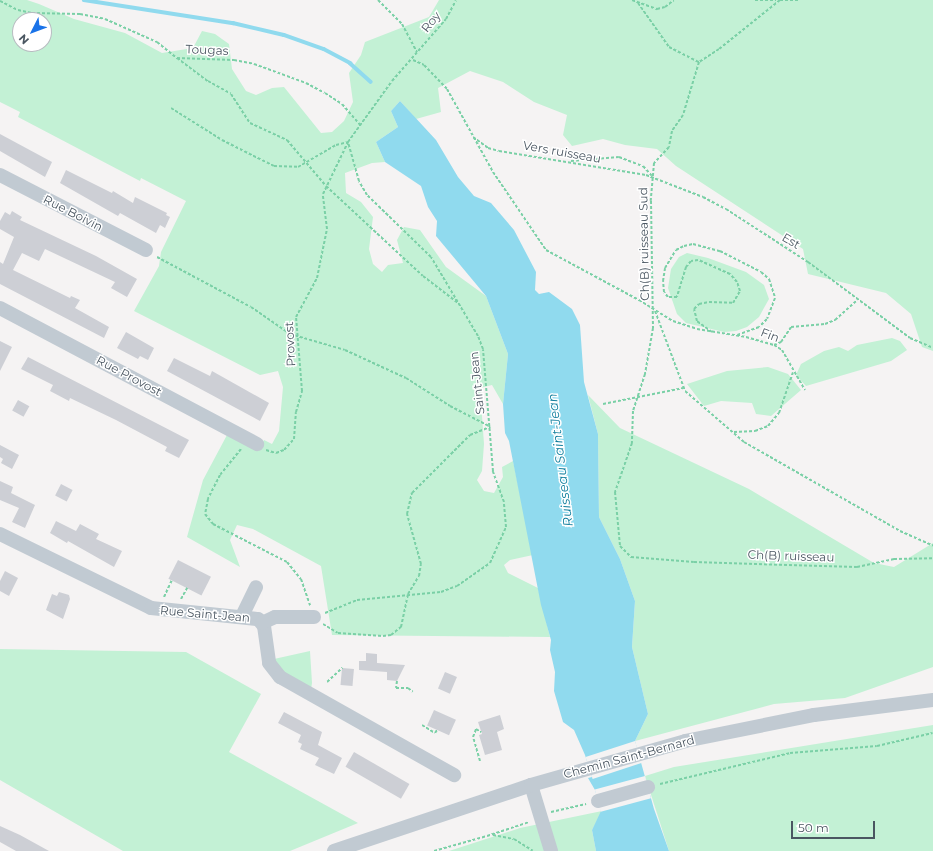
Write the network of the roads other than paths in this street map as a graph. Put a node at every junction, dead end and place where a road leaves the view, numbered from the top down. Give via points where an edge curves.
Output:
1 (0, 175) edge
2 (146, 250) road end
3 (0, 308) edge
4 (253, 442) road end
5 (0, 534) edge
6 (256, 587) dead end
7 (242, 616) junction
8 (314, 617) road end
9 (262, 623) junction
10 (933, 700) edge
11 (454, 775) dead end
12 (531, 785) junction
13 (648, 787) road end
14 (598, 801) road end
15 (334, 851) edge
16 (551, 851) edge

1 - 2 street, Rue Boivin
3 - 4 street, Rue Provost
5 - 7 street, Rue Saint-Jean via 157,610
6 - 7 street
7 - 9 street, Rue Saint-Jean via 253,617
8 - 9 street via 275,617
9 - 11 street, Rue Saint-Jean via 269,663 280,677
10 - 12 street, Chemin Saint-Bernard via 777,722 639,753
12 - 15 street, Chemin Saint-Bernard
12 - 16 street
13 - 14 street

